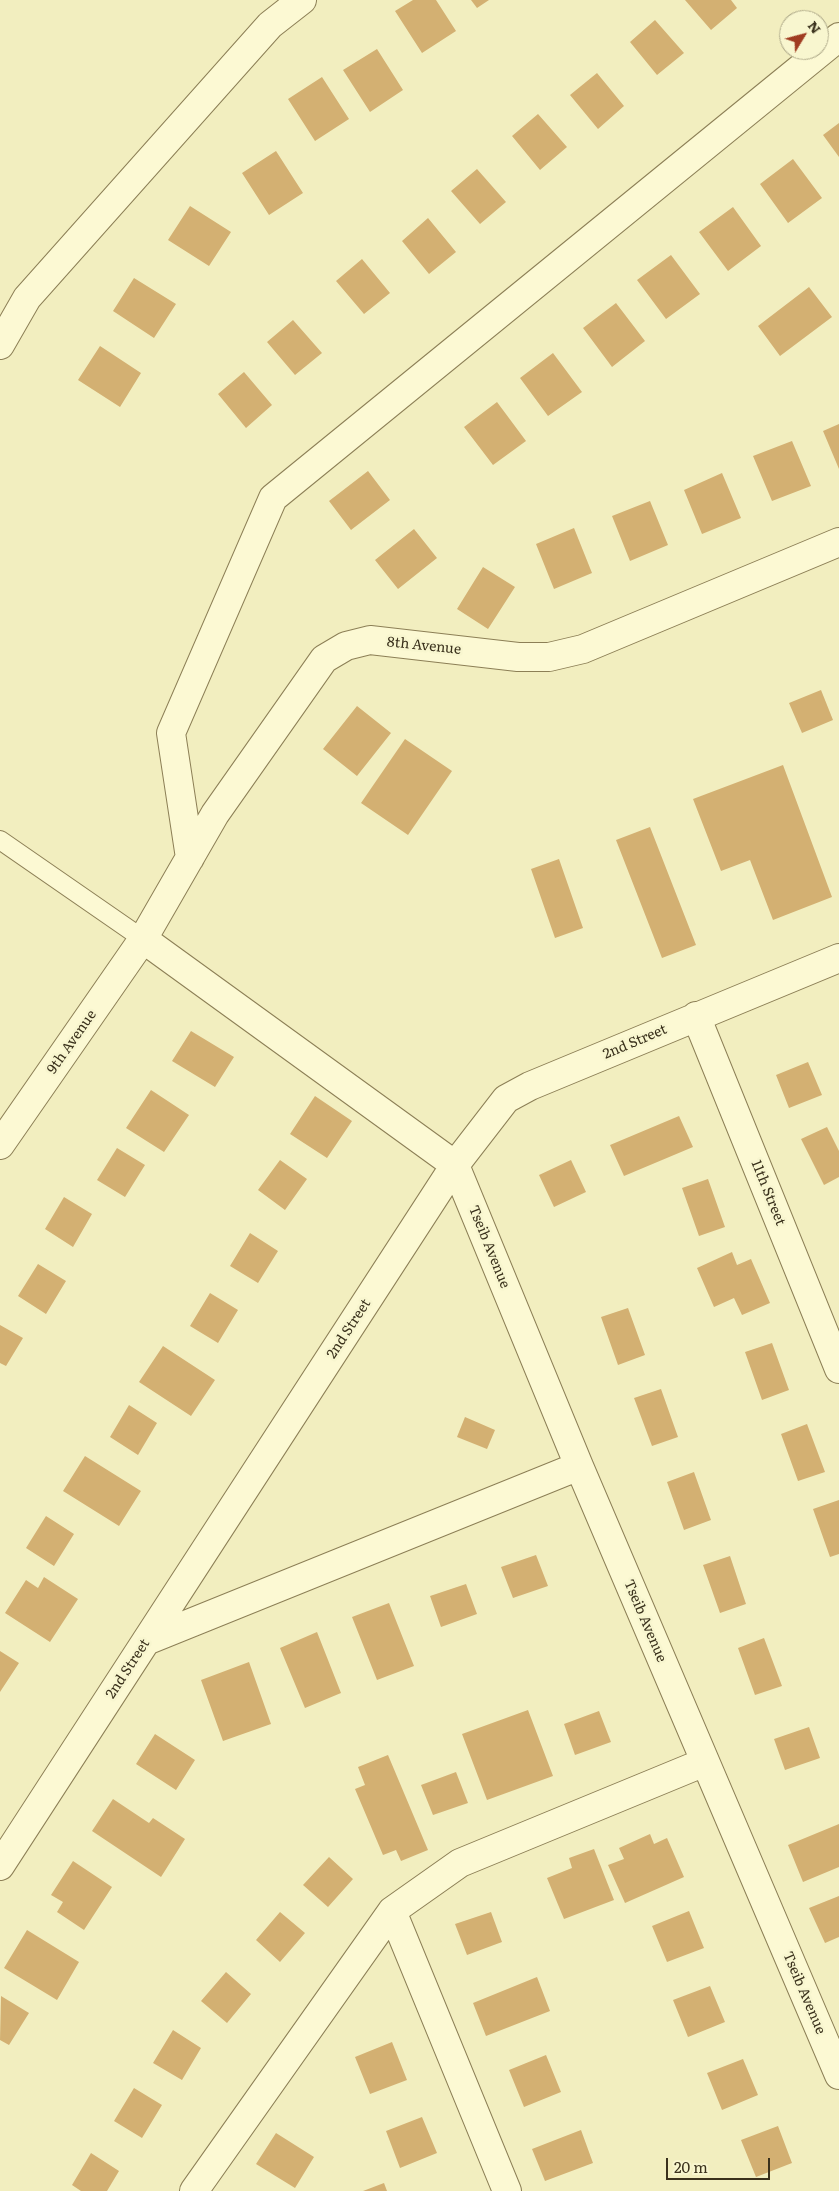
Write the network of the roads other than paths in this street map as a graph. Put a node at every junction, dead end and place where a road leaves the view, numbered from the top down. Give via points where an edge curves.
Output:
1 (302, 0) edge
2 (839, 37) edge
3 (0, 344) edge
4 (839, 542) edge
5 (0, 840) edge
6 (190, 858) junction
7 (143, 939) junction
8 (839, 958) edge
9 (696, 1016) junction
10 (0, 1145) edge
11 (455, 1165) junction
12 (839, 1369) edge
13 (579, 1466) junction
14 (146, 1641) junction
15 (705, 1762) junction
16 (0, 1866) edge
17 (392, 1912) junction
18 (839, 2075) edge
19 (194, 2191) edge
20 (507, 2191) edge

1 - 3 street via 270,25 27,298
2 - 6 street via 272,498 172,733
4 - 6 street, 8th Avenue via 583,649 548,657 518,657 370,640 346,646 324,659 214,814
5 - 7 lane
6 - 7 street, 8th Avenue
7 - 10 street, 9th Avenue
7 - 11 street
8 - 9 street, 2nd Street
9 - 11 street, 2nd Street via 506,1099
9 - 12 street, 11th Street
11 - 13 street, Tseib Avenue
11 - 14 street, 2nd Street
13 - 14 street
13 - 15 street, Tseib Avenue
14 - 16 street, 2nd Street
15 - 17 street via 460,1863
15 - 18 street, Tseib Avenue
17 - 19 street
17 - 20 street

